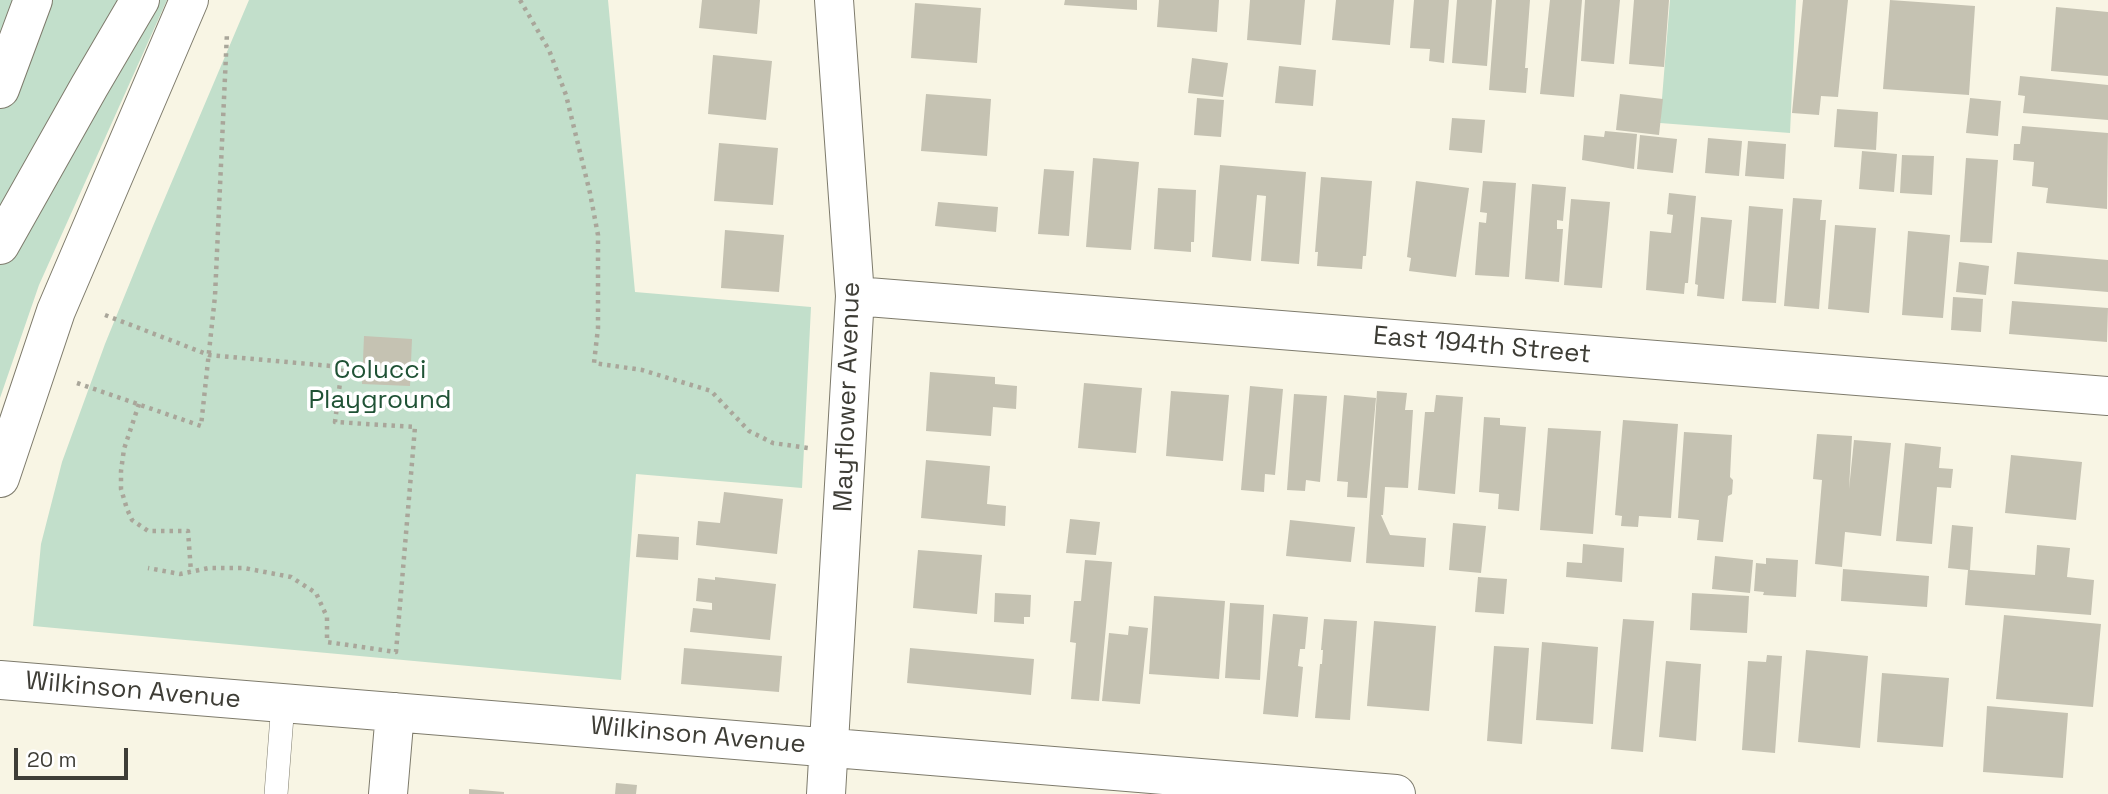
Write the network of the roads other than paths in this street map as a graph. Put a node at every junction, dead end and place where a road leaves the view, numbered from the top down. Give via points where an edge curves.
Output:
1 (33, 0) edge
2 (141, 0) edge
3 (190, 0) edge
4 (834, 0) edge
5 (0, 89) edge
6 (0, 246) edge
7 (855, 296) junction
8 (2108, 396) edge
9 (0, 478) edge
10 (0, 680) edge
11 (284, 703) junction
12 (395, 712) junction
13 (830, 747) junction
14 (1261, 788) edge
15 (276, 794) edge
16 (388, 794) edge
17 (826, 794) edge
18 (1396, 794) edge

1 - 5 main road
2 - 6 main road
3 - 9 main road via 56,311
4 - 7 main road, Mayflower Avenue
7 - 8 main road, East 194th Street
7 - 13 main road, Mayflower Avenue
10 - 11 main road, Wilkinson Avenue
11 - 12 main road, Wilkinson Avenue
11 - 15 lane
12 - 13 main road, Wilkinson Avenue
12 - 16 main road
13 - 14 main road, Wilkinson Avenue
13 - 17 main road, Mayflower Avenue
14 - 18 main road, Wilkinson Avenue

